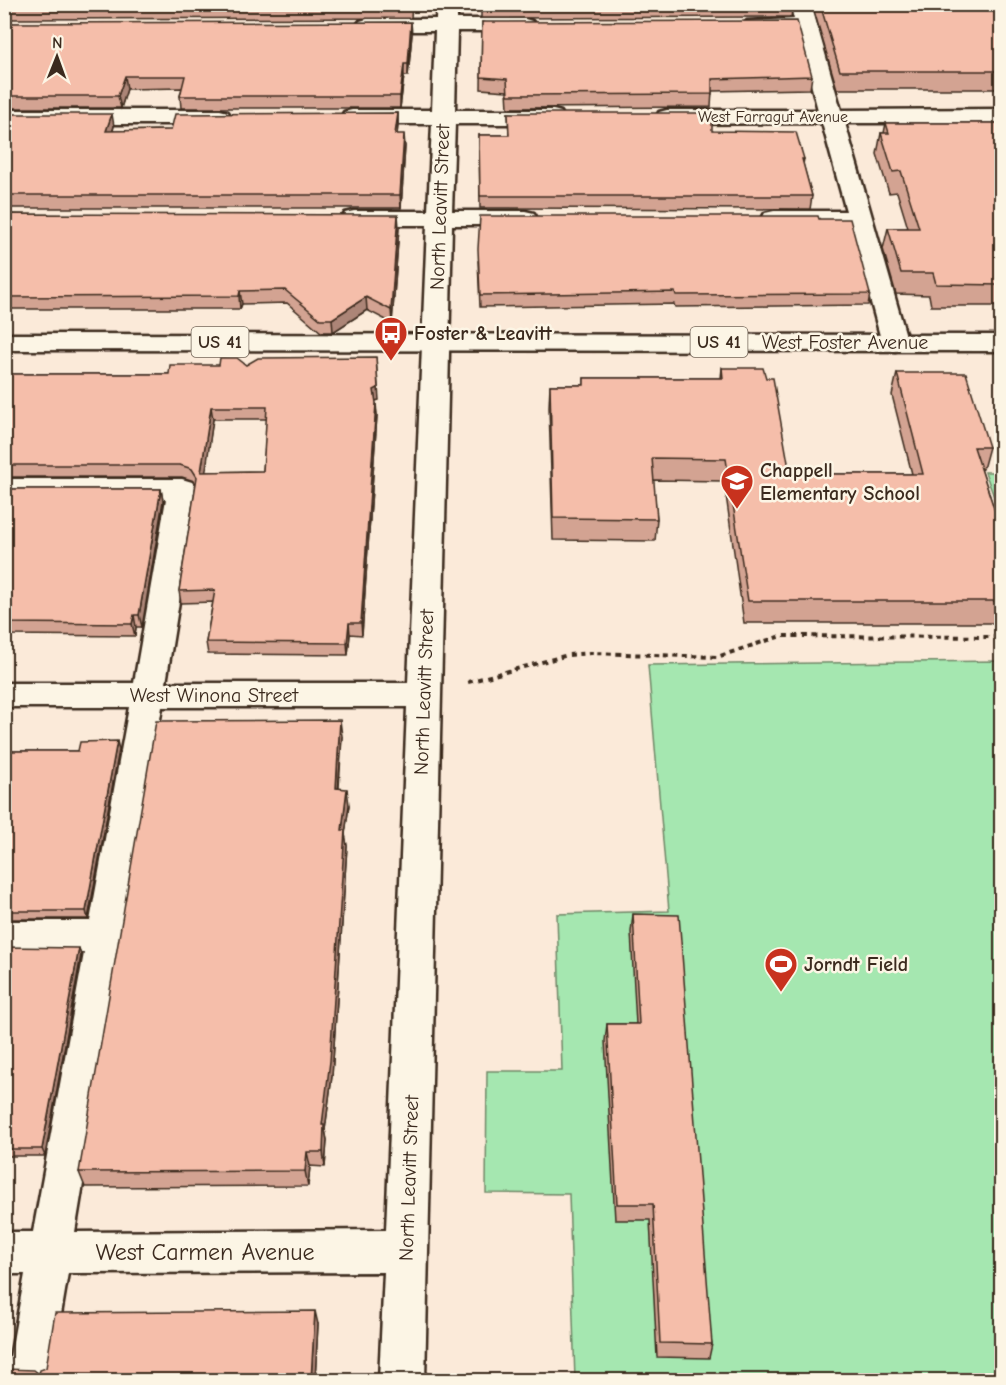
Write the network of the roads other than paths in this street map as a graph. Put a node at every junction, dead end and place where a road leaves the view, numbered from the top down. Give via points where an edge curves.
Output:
1 (446, 15) edge
2 (803, 15) edge
3 (546, 25) edge
4 (735, 25) edge
5 (345, 26) edge
6 (832, 116) junction
7 (1002, 116) edge
8 (4, 117) edge
9 (243, 117) edge
10 (327, 117) edge
11 (443, 117) junction
12 (570, 117) edge
13 (642, 117) edge
14 (333, 218) edge
15 (439, 218) junction
16 (544, 218) edge
17 (755, 218) edge
18 (860, 218) junction
19 (4, 342) edge
20 (436, 342) junction
21 (896, 343) junction
22 (1002, 343) edge
23 (4, 489) edge
24 (4, 695) edge
25 (148, 695) junction
26 (424, 695) junction
27 (4, 937) edge
28 (106, 937) junction
29 (406, 1251) junction
30 (4, 1252) edge
31 (51, 1252) junction
32 (28, 1380) edge
33 (402, 1380) edge

1 - 3 street
1 - 5 street
1 - 11 street, North Leavitt Street
2 - 4 street
2 - 6 street
6 - 7 street, West Farragut Avenue
6 - 13 street, West Farragut Avenue
6 - 18 street
8 - 9 street
10 - 11 street
11 - 12 street
11 - 15 street, North Leavitt Street
14 - 15 street
15 - 16 street
15 - 20 street, North Leavitt Street
17 - 18 street
18 - 21 street
19 - 20 street, West Foster Avenue / US 41
20 - 21 street, West Foster Avenue / US 41
20 - 26 street, North Leavitt Street
21 - 22 street, West Foster Avenue / US 41
23 - 25 street via 182,489
24 - 25 street, West Winona Street
25 - 26 street, West Winona Street
25 - 28 street
26 - 29 street, North Leavitt Street
27 - 28 street
28 - 31 street
29 - 31 street, West Carmen Avenue
29 - 33 street, North Leavitt Street
30 - 31 street, West Carmen Avenue
31 - 32 street

